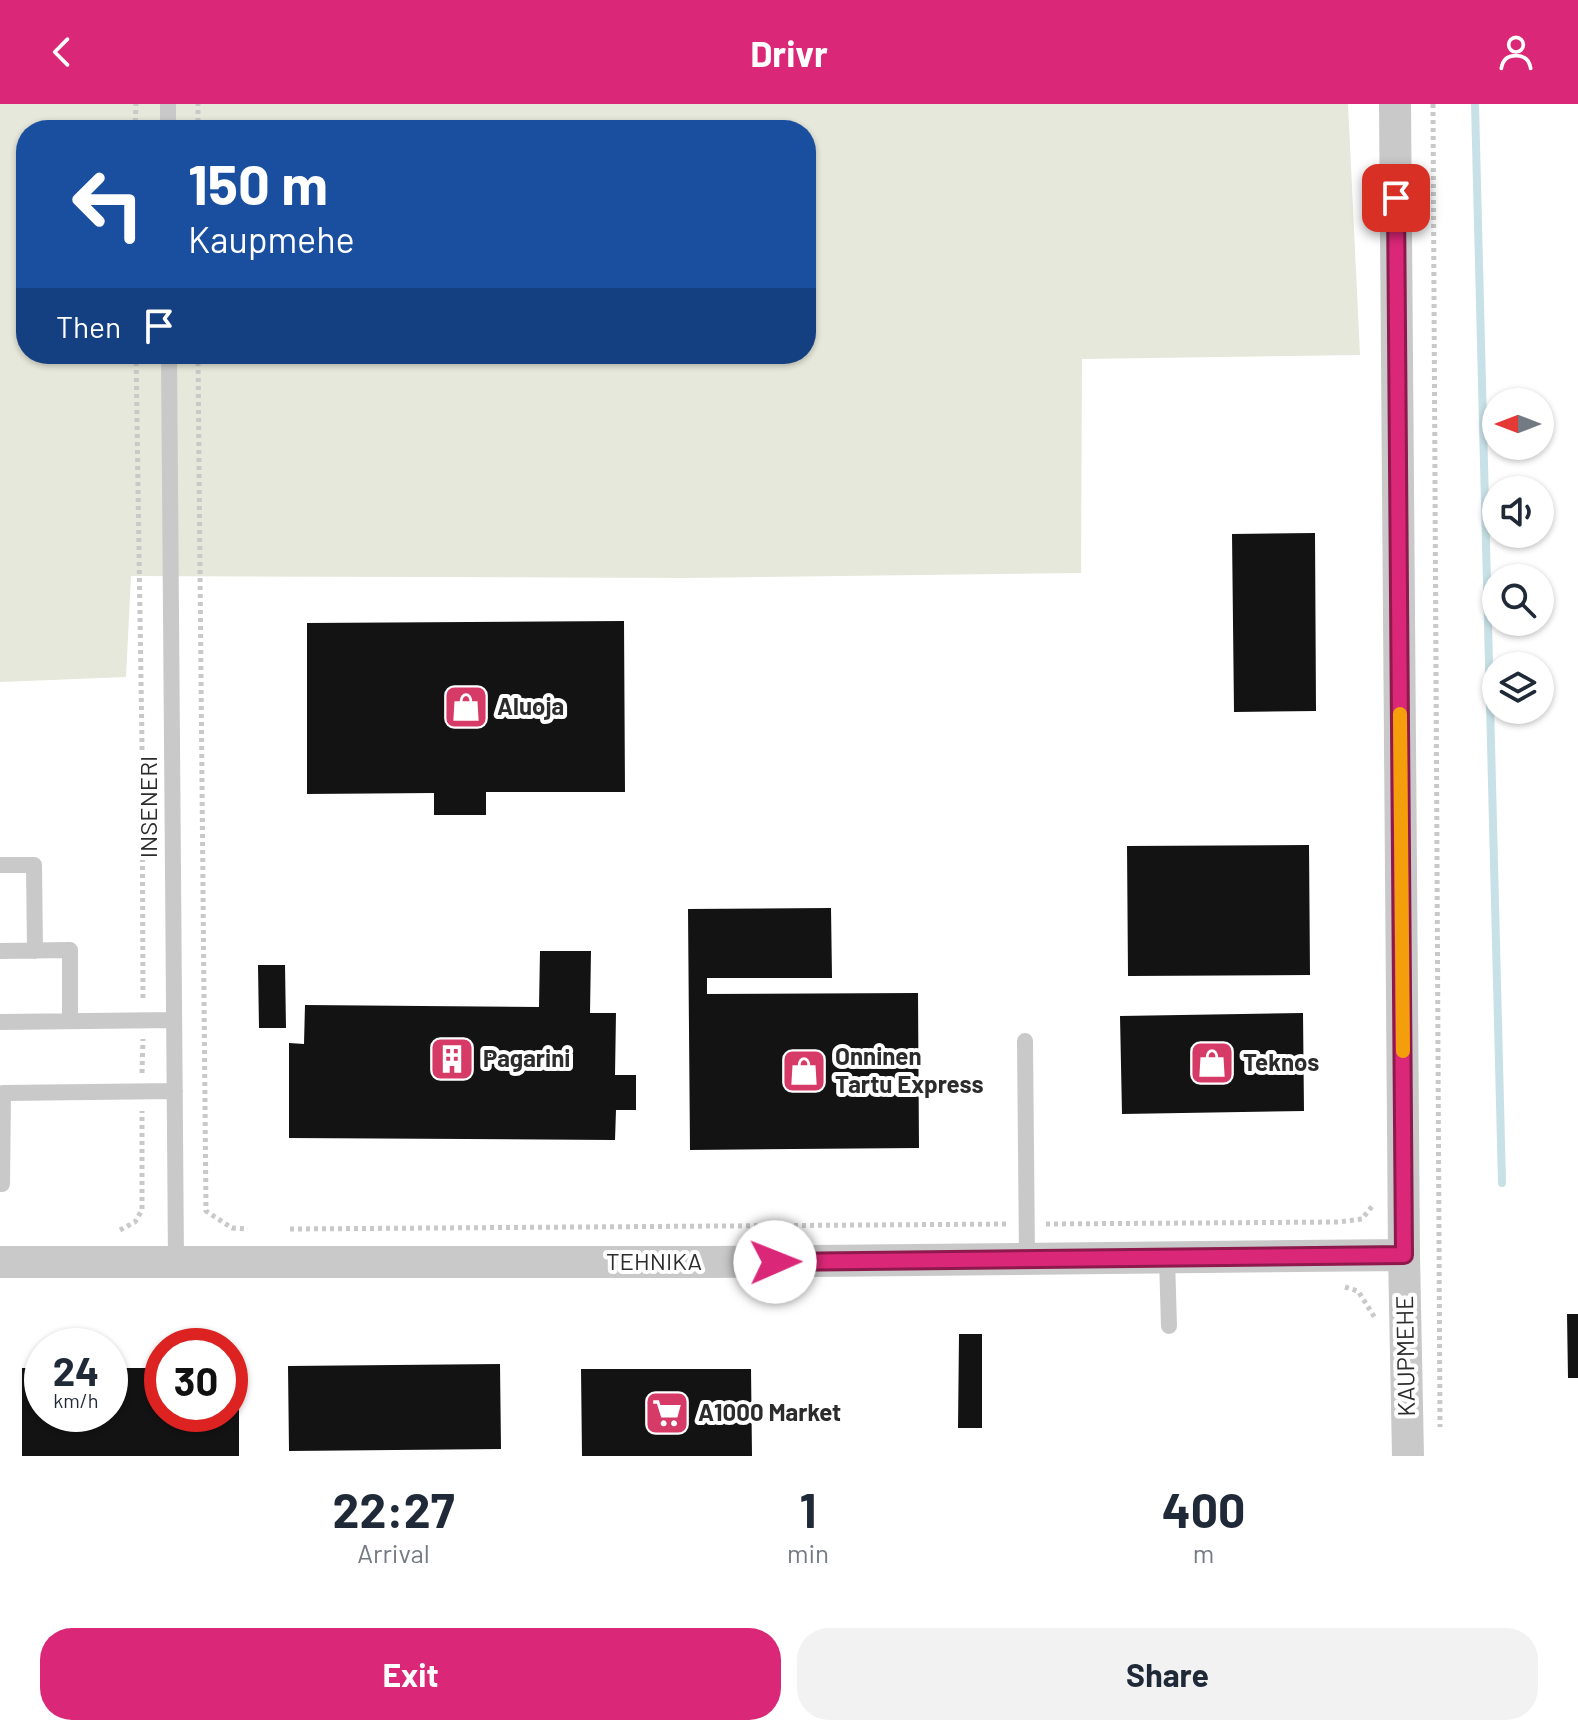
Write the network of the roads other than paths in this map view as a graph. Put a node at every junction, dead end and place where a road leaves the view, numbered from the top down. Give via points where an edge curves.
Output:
1 (1395, 104) edge
2 (169, 364) edge
3 (0, 865) edge
4 (0, 951) edge
5 (35, 951) junction
6 (174, 1020) junction
7 (70, 1021) junction
8 (0, 1022) edge
9 (1025, 1041) dead end
10 (175, 1091) junction
11 (0, 1184) edge
12 (1404, 1255) junction
13 (1167, 1258) junction
14 (1027, 1259) junction
15 (176, 1260) junction
16 (0, 1262) edge
17 (1169, 1326) dead end
18 (1408, 1456) edge

1 - 12 street, KAUPMEHE
2 - 6 lane, INSENERI
3 - 5 lane via 34,865
4 - 5 lane
5 - 7 lane via 70,950
6 - 7 lane
6 - 10 lane, INSENERI
7 - 8 lane
9 - 14 lane
10 - 11 lane via 3,1093
10 - 15 lane, INSENERI
12 - 13 street, TEHNIKA
12 - 18 street, KAUPMEHE
13 - 14 street, TEHNIKA
13 - 17 lane
14 - 15 street, TEHNIKA
15 - 16 street, TEHNIKA

